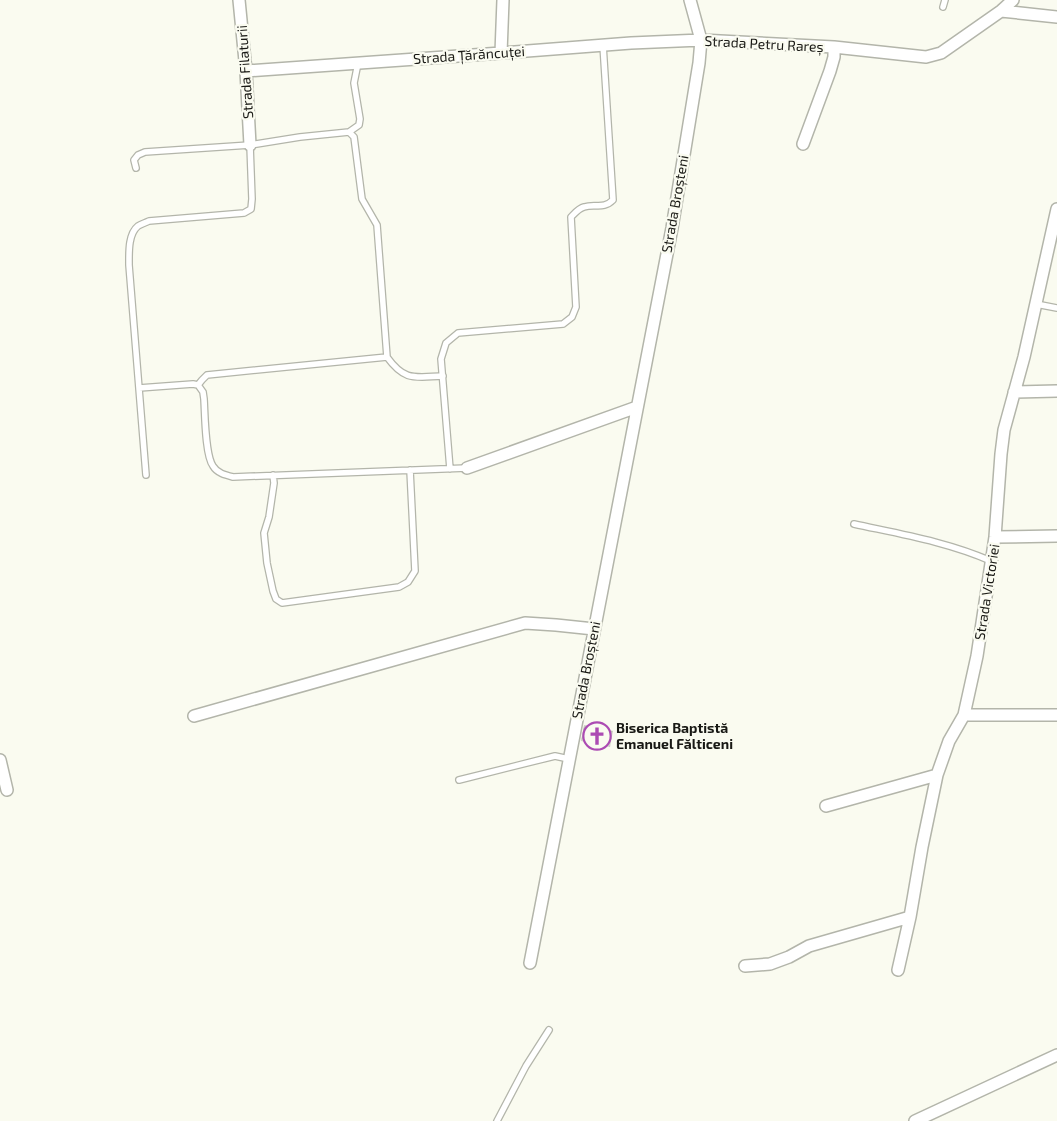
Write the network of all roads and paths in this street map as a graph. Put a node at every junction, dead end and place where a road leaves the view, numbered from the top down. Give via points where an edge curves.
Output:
1 (239, 0) edge
2 (503, 0) edge
3 (690, 0) edge
4 (945, 0) edge
5 (1013, 0) edge
6 (943, 8) dead end
7 (1000, 11) junction
8 (1057, 16) edge
9 (697, 41) junction
10 (602, 45) junction
11 (834, 47) junction
12 (501, 53) junction
13 (358, 64) junction
14 (246, 71) junction
15 (350, 132) junction
16 (250, 144) junction
17 (803, 144) dead end
18 (136, 168) dead end
19 (1057, 209) edge
20 (1036, 304) junction
21 (1057, 308) edge
22 (386, 357) junction
23 (443, 376) junction
24 (198, 385) junction
25 (139, 388) junction
26 (1057, 391) edge
27 (1014, 392) junction
28 (637, 407) junction
29 (467, 468) joint
30 (450, 469) junction
31 (410, 470) junction
32 (146, 475) dead end
33 (273, 475) junction
34 (854, 524) dead end
35 (1057, 536) edge
36 (995, 537) junction
37 (992, 562) junction
38 (594, 629) junction
39 (964, 715) junction
40 (1057, 715) edge
41 (194, 716) dead end
42 (569, 759) junction
43 (0, 760) edge
44 (937, 775) junction
45 (459, 780) dead end
46 (7, 790) dead end
47 (826, 806) dead end
48 (910, 917) junction
49 (530, 963) dead end
50 (744, 966) dead end
51 (898, 970) dead end
52 (549, 1030) dead end
53 (1057, 1055) edge
54 (497, 1121) edge
55 (915, 1121) edge

1 - 14 street, Strada Filaturii
2 - 12 street
3 - 9 street, Strada Broșteni
4 - 6 lane
5 - 7 street, Strada Petru Rareș
7 - 8 street
7 - 11 street, Strada Petru Rareș via 941,52 926,57
9 - 10 street, Strada Țărăncuței
9 - 11 street, Strada Petru Rareș
9 - 28 street, Strada Broșteni via 699,63 672,228
10 - 12 street, Strada Țărăncuței
10 - 23 lane via 613,200 604,206 585,206 570,218 576,307 572,317 562,324 458,333 446,343 441,359
11 - 17 street, Strada Petru Rareș via 830,71
12 - 13 street, Strada Țărăncuței
13 - 14 street, Strada Țărăncuței
13 - 15 lane via 354,83 360,119 359,125
14 - 16 street, Strada Filaturii
15 - 16 lane
15 - 22 lane via 354,137 362,199 377,224
16 - 18 lane via 145,152 134,160
16 - 25 lane via 251,209 244,213 149,221 133,231 129,265
19 - 20 street, Strada Victoriei
20 - 21 lane
20 - 27 street, Strada Victoriei
22 - 23 lane via 395,368 410,377
22 - 24 lane via 207,375
23 - 30 lane
24 - 25 lane
24 - 33 lane via 203,392 208,454 212,465 233,477
25 - 32 lane
26 - 27 street
27 - 36 street, Strada Victoriei via 1004,430
28 - 29 street
28 - 38 street, Strada Broșteni
29 - 30 lane
30 - 31 lane
31 - 33 lane
31 - 33 lane via 415,571 408,582 399,587 282,603 272,591 264,533
34 - 37 lane via 971,552
35 - 36 street
36 - 37 street, Strada Victoriei
37 - 39 street, Strada Victoriei
38 - 41 street via 525,623
38 - 42 street, Strada Broșteni
39 - 40 street
39 - 44 street, Strada Victoriei via 949,741
42 - 45 lane via 555,756
42 - 49 street, Strada Broșteni
43 - 46 street
44 - 47 street
44 - 48 street, Strada Victoriei
48 - 50 street via 809,946 770,964
48 - 51 street, Strada Victoriei
52 - 54 lane
53 - 55 street

